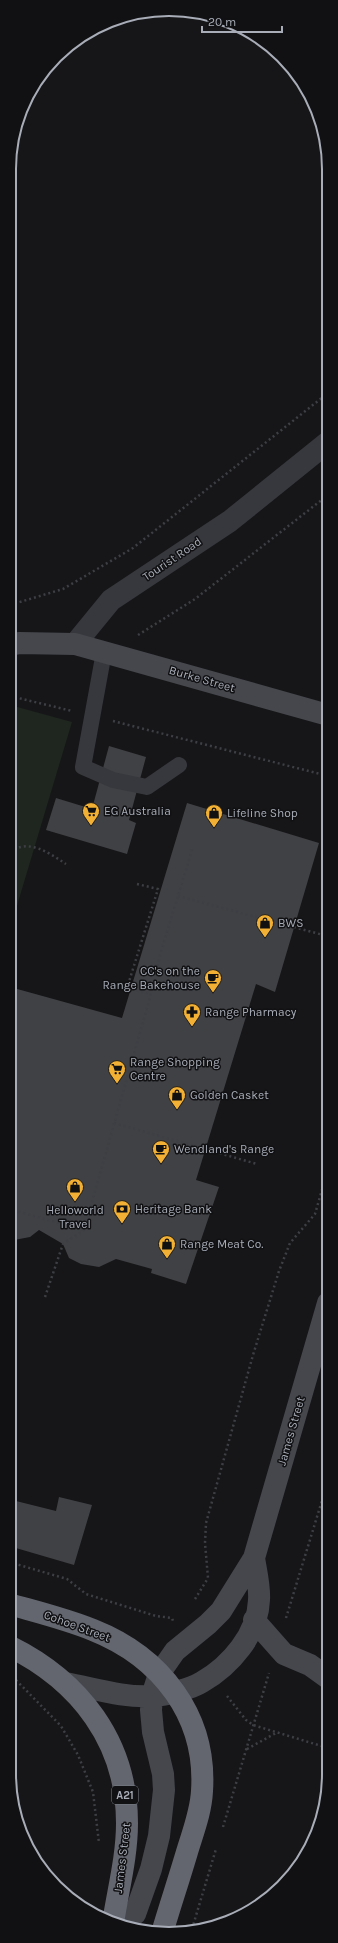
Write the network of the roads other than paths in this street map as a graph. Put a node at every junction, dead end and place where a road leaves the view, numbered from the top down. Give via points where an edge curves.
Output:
1 (322, 447) edge
2 (16, 644) edge
3 (75, 644) junction
4 (104, 652) junction
5 (322, 713) edge
6 (179, 765) dead end
7 (322, 1324) edge
8 (254, 1558) junction
9 (16, 1606) edge
10 (254, 1620) junction
11 (16, 1650) edge
12 (159, 1674) junction
13 (322, 1674) edge
14 (65, 1683) junction
15 (175, 1692) junction
16 (152, 1696) junction
17 (114, 1917) edge
18 (125, 1921) edge
19 (164, 1927) edge

1 - 3 street, Tourist Road via 230,521 111,600
2 - 3 street
3 - 4 street, Burke Street
4 - 5 street, Burke Street
4 - 6 lane via 83,767 113,780 147,787
7 - 8 street, James Street
8 - 10 street, James Street via 259,1601
8 - 12 street, James Street via 221,1611 175,1652
9 - 12 highway, Cohoe Street via 86,1627 110,1638 141,1656
10 - 13 street via 284,1654 310,1665
10 - 15 street, James Street via 239,1650 227,1663 201,1683
11 - 14 highway, A21
12 - 15 highway
12 - 16 street, James Street
14 - 16 street, James Street via 122,1694
14 - 17 highway, James Street / A21 via 90,1710 103,1729 121,1777 126,1799 127,1825
15 - 16 street, James Street
15 - 19 highway via 199,1739 203,1765 202,1792 197,1818
16 - 18 street, James Street via 152,1725 163,1774 164,1808 151,1869 135,1914

